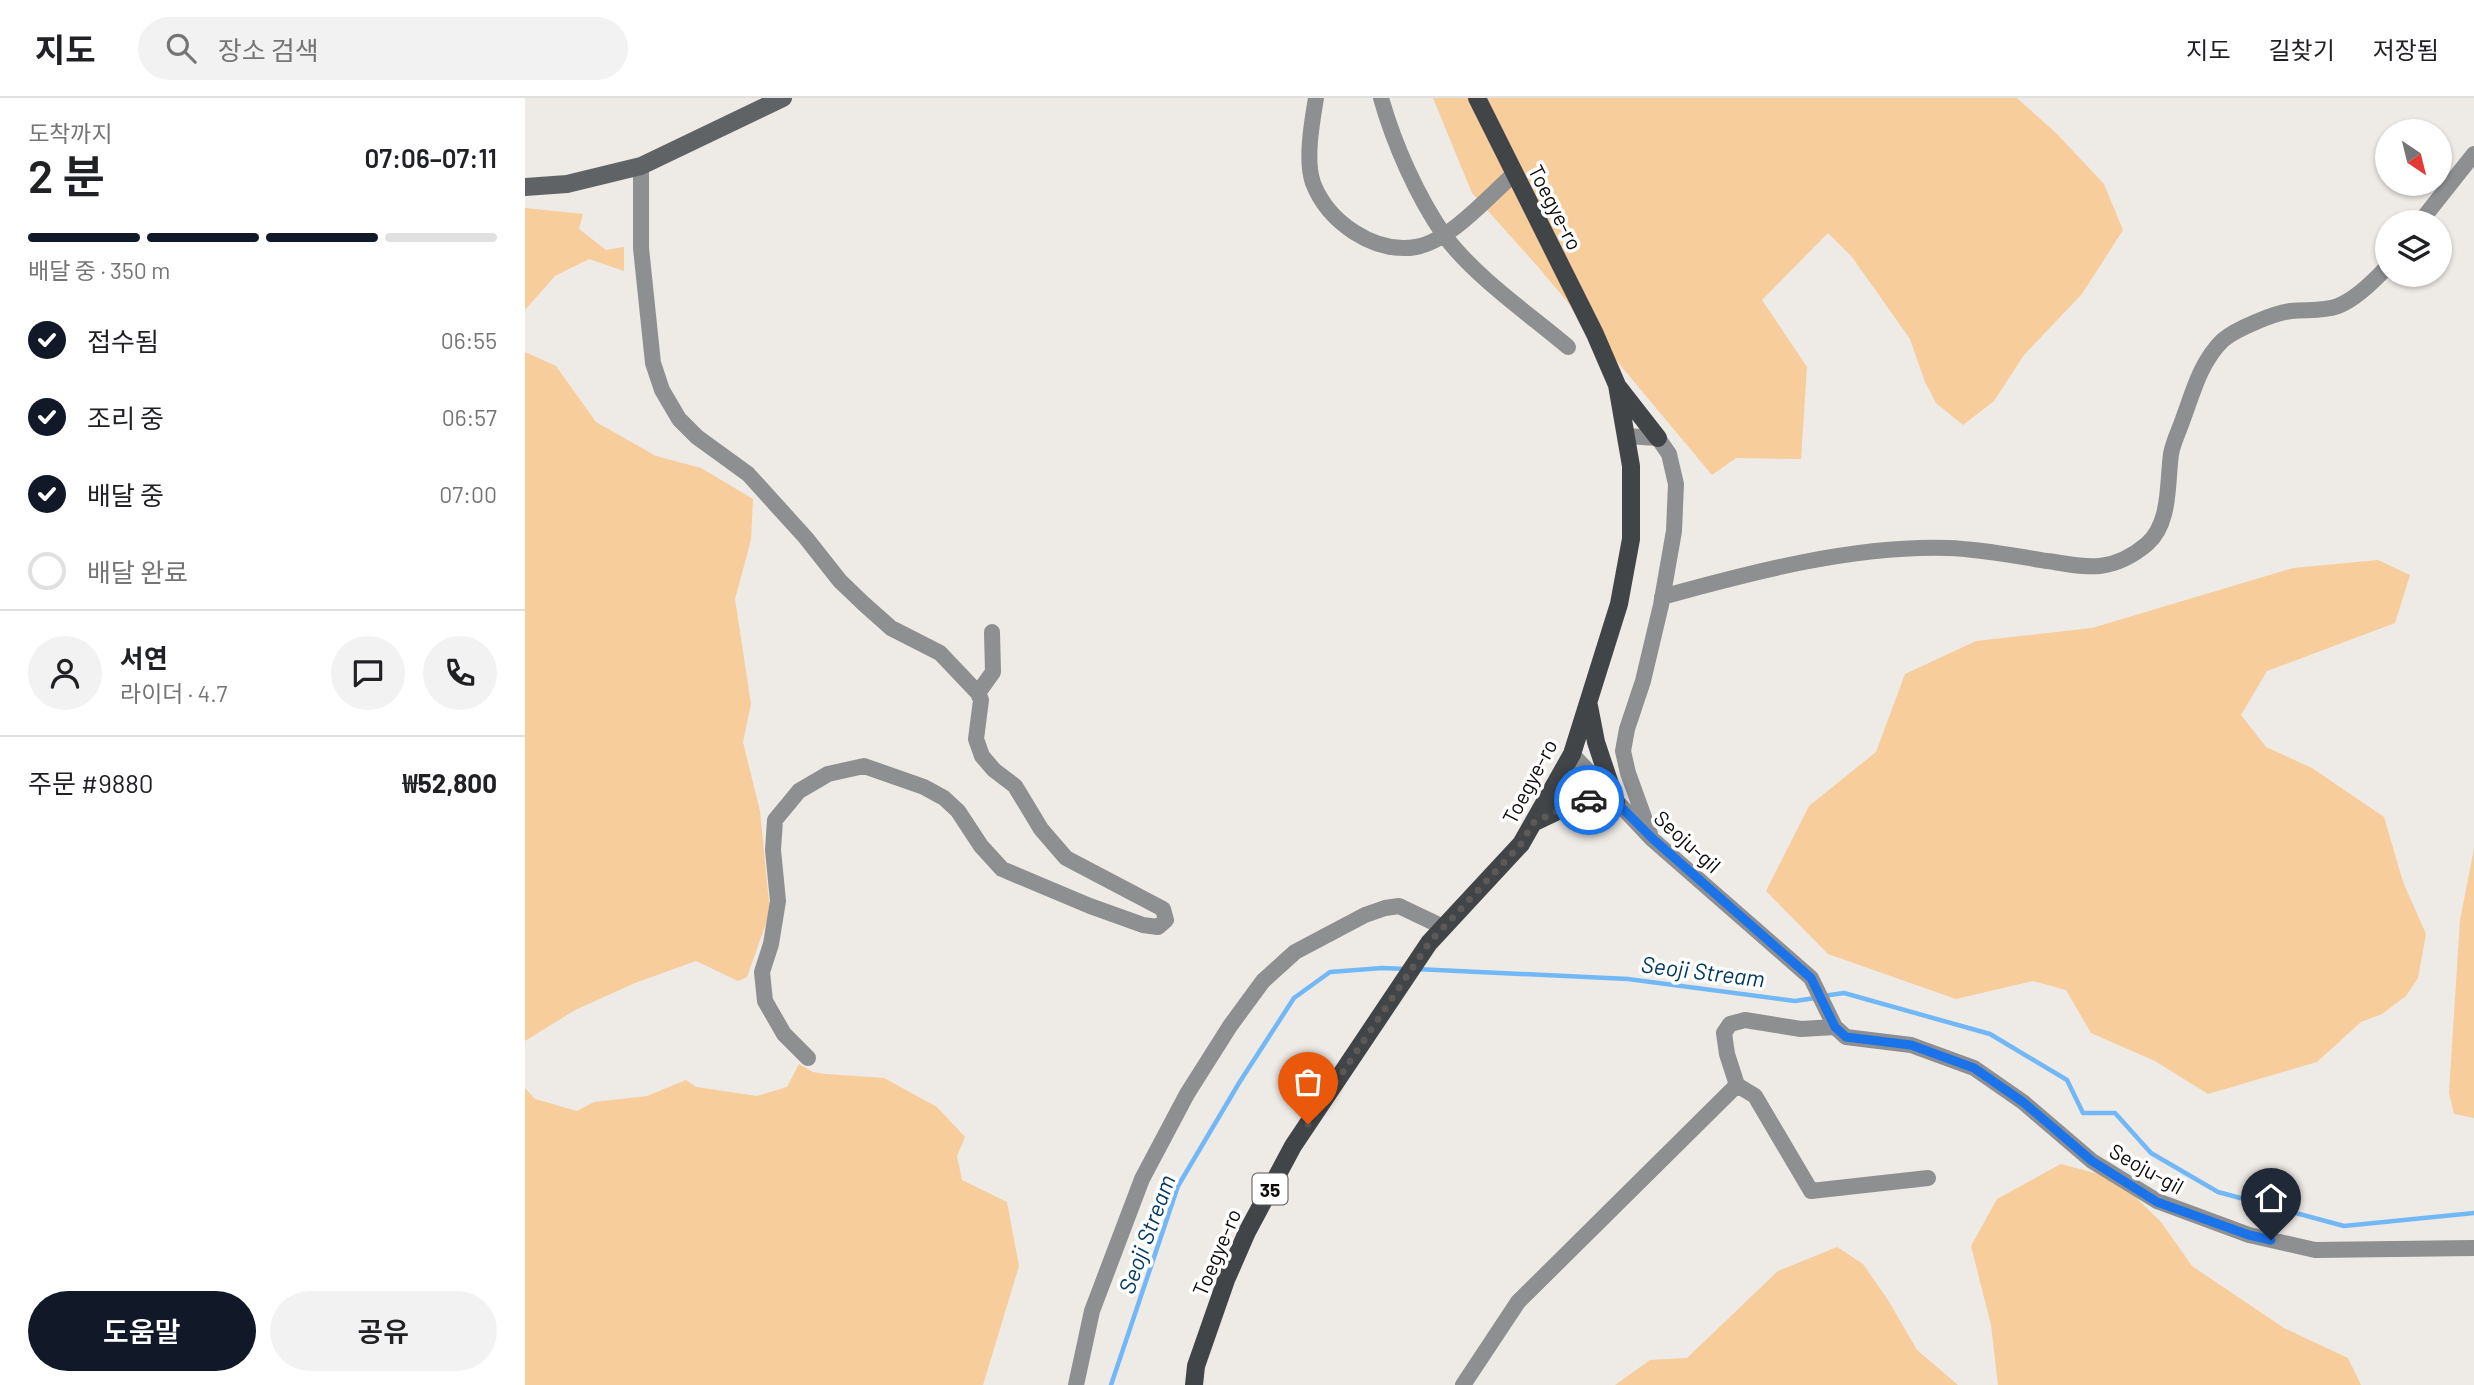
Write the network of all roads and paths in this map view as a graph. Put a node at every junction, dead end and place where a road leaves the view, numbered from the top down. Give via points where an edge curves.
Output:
1 (783, 98) edge
2 (1316, 98) edge
3 (1381, 98) edge
4 (1477, 98) edge
5 (2474, 154) edge
6 (641, 166) junction
7 (1514, 174) junction
8 (525, 187) edge
9 (2430, 210) edge
10 (1445, 236) junction
11 (2375, 281) edge
12 (1568, 347) dead end
13 (1617, 385) junction
14 (1626, 436) junction
15 (1658, 438) junction
16 (1662, 597) junction
17 (992, 632) dead end
18 (978, 692) junction
19 (1588, 702) junction
20 (1571, 754) junction
21 (1616, 802) junction
22 (1533, 823) junction
23 (1653, 839) junction
24 (1443, 927) junction
25 (1833, 1024) junction
26 (809, 1058) dead end
27 (1737, 1085) junction
28 (1928, 1178) dead end
29 (2474, 1248) edge
30 (1076, 1385) edge
31 (1194, 1385) edge
32 (1463, 1385) edge

1 - 6 street
2 - 10 street via 1309,135 1313,182 1329,213 1360,236 1387,247 1416,247
3 - 10 street via 1414,184
4 - 7 main road, Toegye-ro
5 - 9 street
6 - 8 street via 567,184
6 - 18 street via 641,248 653,363 679,419 748,474 864,604 891,628 940,653
7 - 10 street
7 - 13 main road, Toegye-ro
10 - 12 street via 1476,269
11 - 16 street via 2339,306 2276,315 2226,338 2212,352 2172,451 2166,508 2158,531 2148,543 2116,562 2069,565 1949,548 1900,549 1824,559
13 - 14 main road, Toegye-ro
13 - 15 main road
14 - 15 street
14 - 19 main road, Toegye-ro via 1631,466 1631,539 1619,604
15 - 16 street via 1669,454 1676,484 1674,531
16 - 23 street via 1623,751
17 - 18 street via 993,672
18 - 26 street via 976,739 982,756 1015,786 1041,829 1066,858 1163,909 1166,920 1158,927 1143,925 1002,869 958,811 925,787 864,766 828,774 799,791 775,820 778,901 762,972 765,1001 784,1034
19 - 20 main road, Toegye-ro
19 - 21 main road
20 - 21 street, Seoju-gil
20 - 22 main road, Toegye-ro / 35
21 - 22 main road via 1580,800
21 - 23 street, Seoju-gil
22 - 24 main road, Toegye-ro / 35 via 1521,844
23 - 25 street, Seoju-gil via 1811,978
24 - 30 street via 1399,906 1385,908 1295,951 1263,981 1187,1094 1142,1179 1092,1311
24 - 31 main road, Toegye-ro / 35 via 1293,1146 1226,1280
25 - 27 street via 1801,1029 1745,1020 1730,1024 1724,1033
25 - 29 street, Seoju-gil via 1846,1037 1911,1045 1974,1068 2023,1102 2092,1161 2157,1202 2249,1235 2315,1250
27 - 28 street via 1755,1096 1811,1191
27 - 32 street via 1518,1302

